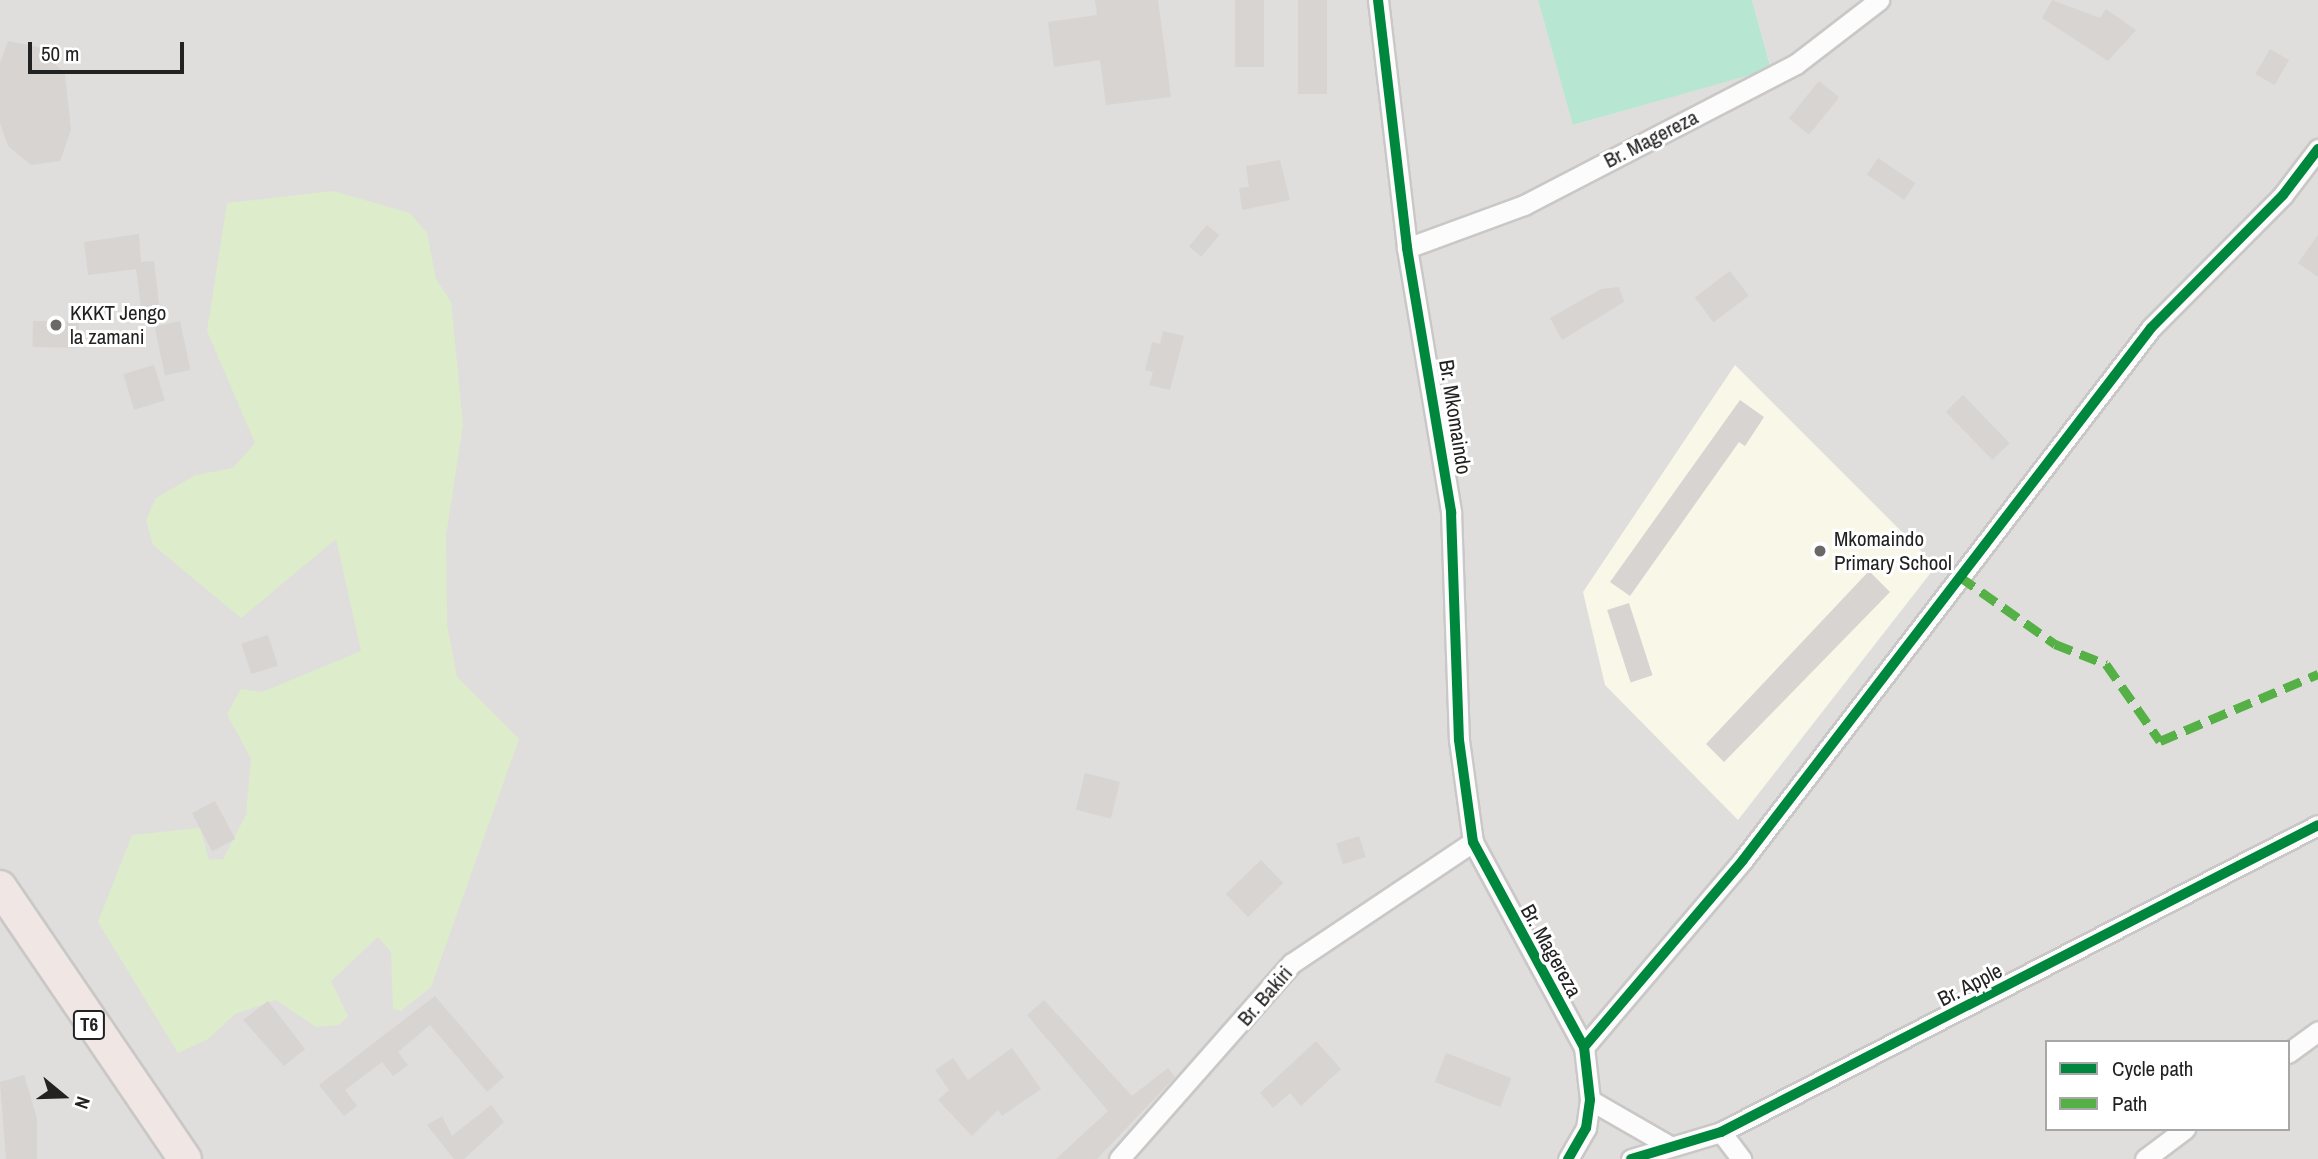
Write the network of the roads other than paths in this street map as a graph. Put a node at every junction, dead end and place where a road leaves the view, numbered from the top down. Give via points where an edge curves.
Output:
1 (1378, 0) edge
2 (1879, 0) edge
3 (2318, 149) edge
4 (1407, 248) junction
5 (2318, 825) edge
6 (1473, 842) junction
7 (0, 887) edge
8 (2318, 1031) edge
9 (1584, 1047) junction
10 (2290, 1052) edge
11 (1590, 1100) junction
12 (2183, 1131) edge
13 (1721, 1132) junction
14 (1670, 1146) junction
15 (185, 1159) edge
16 (1119, 1159) edge
17 (1568, 1159) edge
18 (1631, 1159) edge
19 (1741, 1159) edge
20 (2146, 1159) edge

1 - 4 street, Br. Mkomaindo
2 - 4 street, Br. Magereza via 1797,64 1524,205
3 - 9 street via 2283,195 2151,328 1743,860
4 - 6 street, Br. Mkomaindo via 1451,512 1459,740
5 - 13 street, Br. Apple
6 - 9 street, Br. Magereza
6 - 16 street, Br. Bakiri via 1292,963
7 - 15 highway, T6
8 - 10 street
9 - 11 street, Br. Magereza
11 - 14 street
11 - 17 street, Br. Magereza via 1586,1128
12 - 20 street
13 - 14 street, Br. Apple
13 - 19 street
14 - 18 street, Br. Apple

